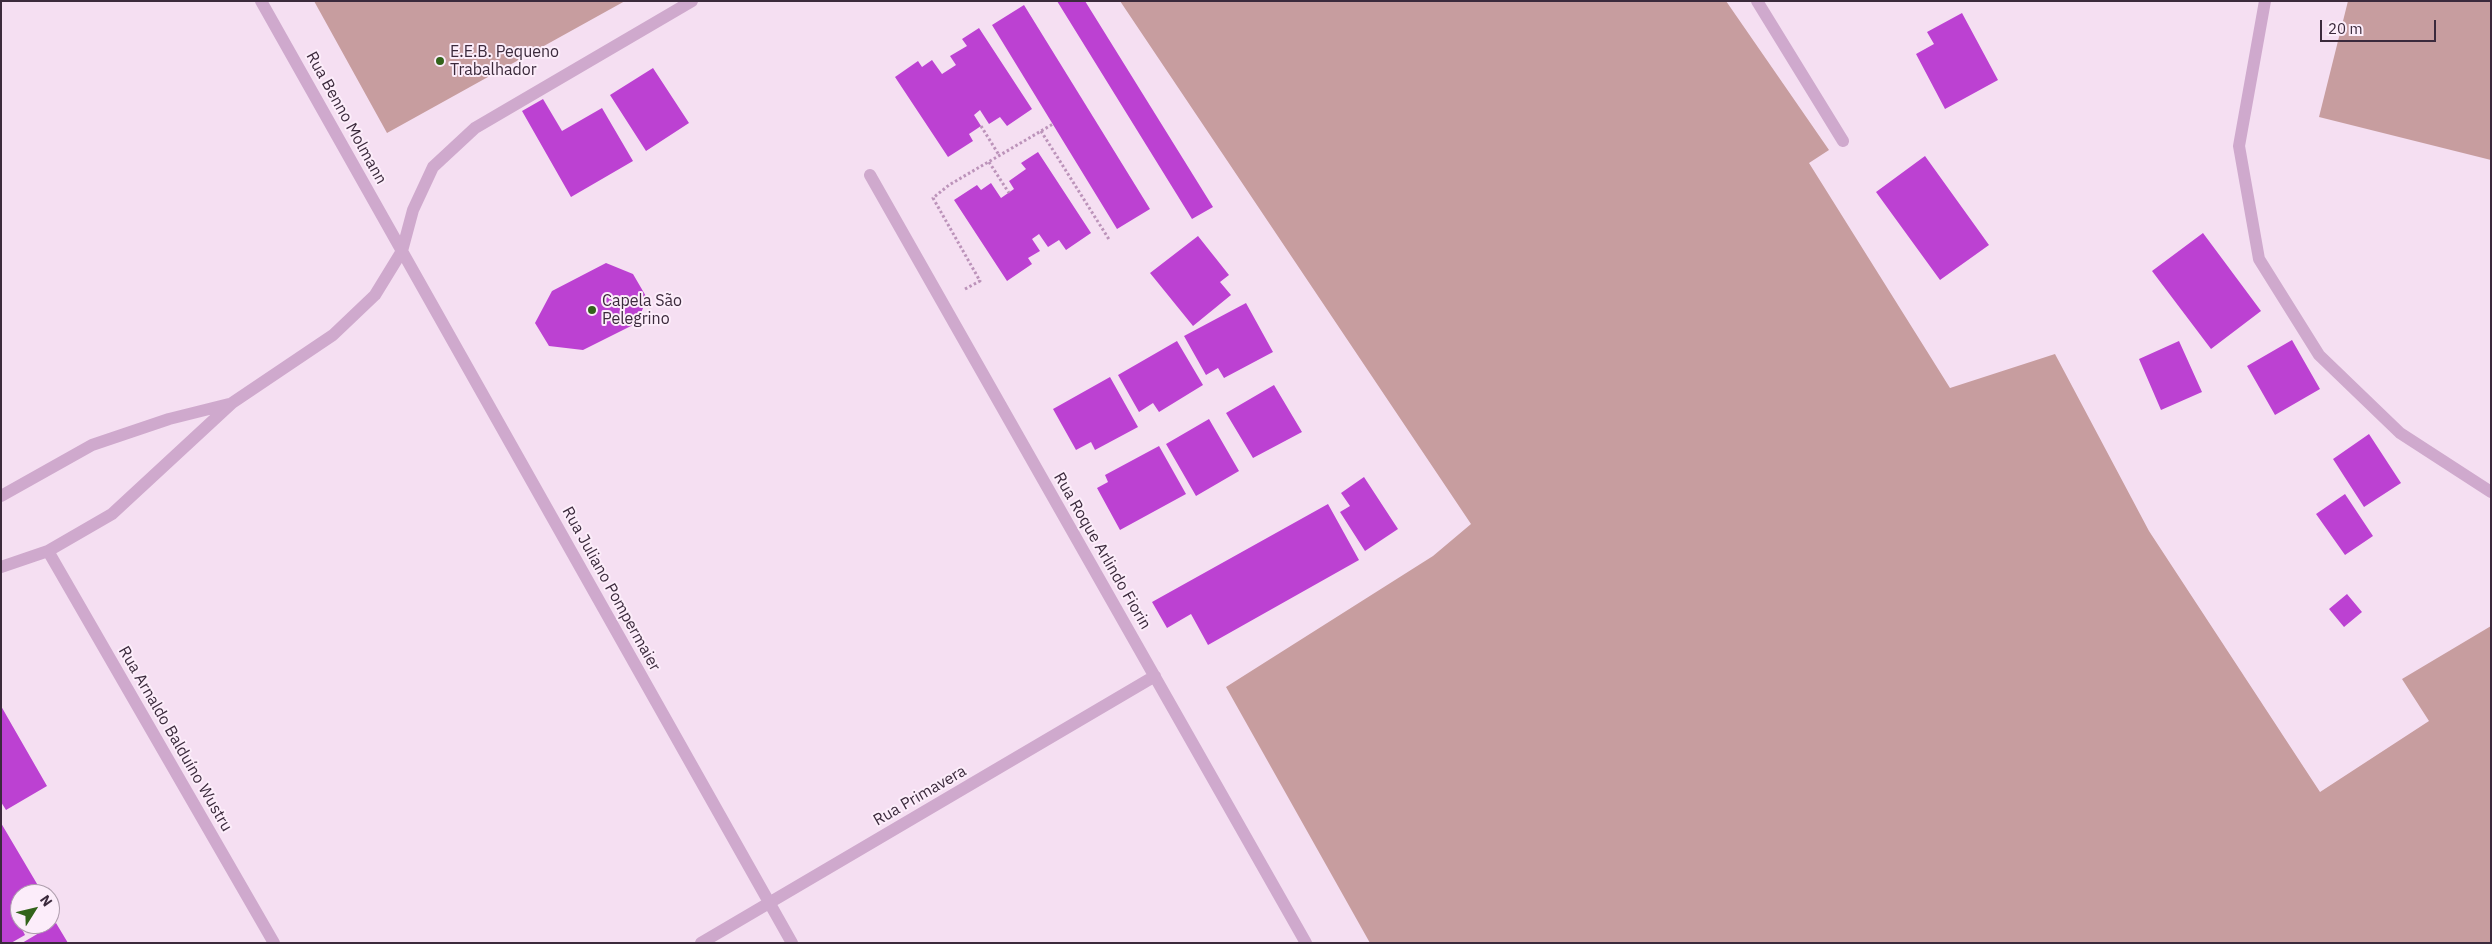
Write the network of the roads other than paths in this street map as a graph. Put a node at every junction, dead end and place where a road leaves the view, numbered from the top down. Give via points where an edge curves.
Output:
1 (261, 1) edge
2 (692, 1) edge
3 (1757, 1) edge
4 (2266, 1) edge
5 (1843, 142) dead end
6 (870, 175) dead end
7 (402, 251) junction
8 (232, 403) junction
9 (2491, 492) edge
10 (1, 496) edge
11 (48, 551) junction
12 (1, 567) edge
13 (1155, 676) junction
14 (770, 903) junction
15 (274, 943) edge
16 (701, 943) edge
17 (792, 943) edge
18 (1306, 943) edge

1 - 7 street, Rua Benno Molmann
2 - 7 street via 475,128 433,167 413,210
3 - 5 street
4 - 9 street via 2239,146 2259,259 2319,355 2400,433
6 - 13 street, Rua Roque Arlindo Fiorin
7 - 8 street via 375,295 333,335
7 - 14 street, Rua Juliano Pompermaier
8 - 10 street via 92,444
8 - 11 street via 112,514
11 - 12 street
11 - 15 street, Rua Arnaldo Balduíno Wustru
13 - 14 street, Rua Primavera
13 - 18 street, Rua Roque Arlindo Fiorin
14 - 16 street, Rua Primavera
14 - 17 street, Rua Juliano Pompermaier

